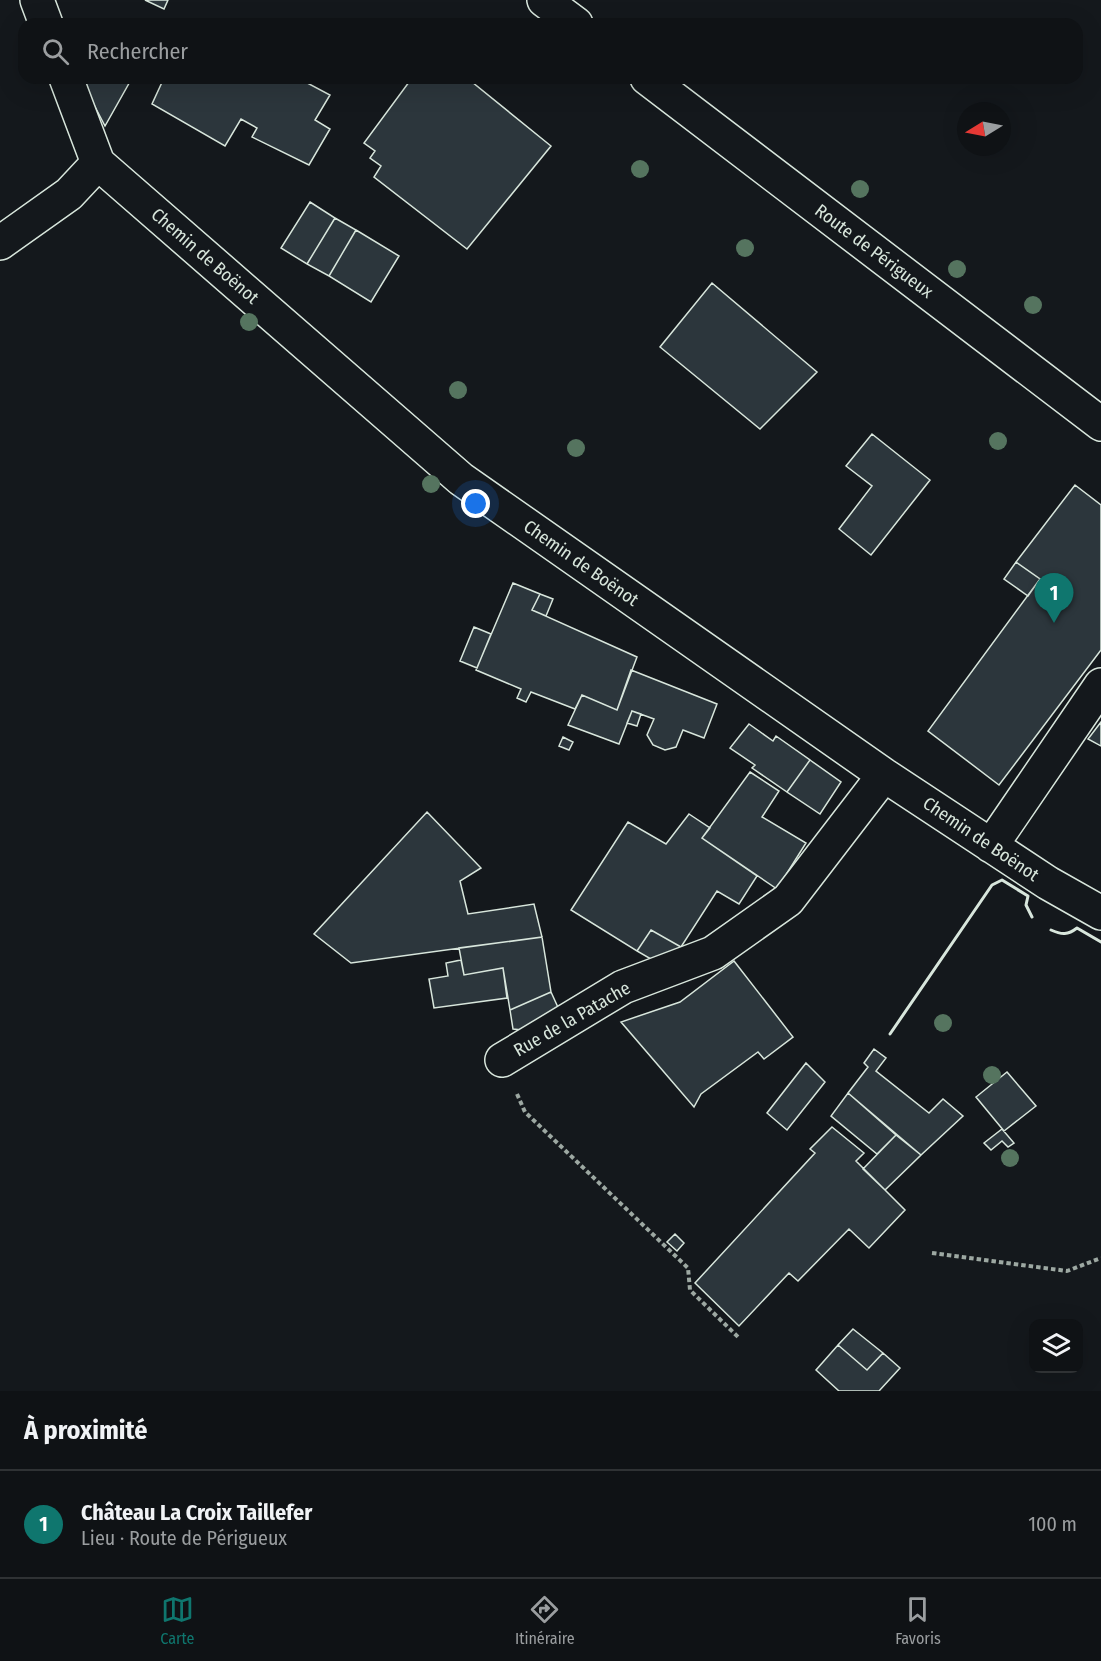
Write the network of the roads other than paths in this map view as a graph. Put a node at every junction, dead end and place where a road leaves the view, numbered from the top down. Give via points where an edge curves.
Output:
1 (37, 0) edge
2 (544, 0) edge
3 (44, 18) edge
4 (568, 18) edge
5 (68, 84) edge
6 (655, 84) edge
7 (98, 163) junction
8 (0, 243) edge
9 (1101, 424) edge
10 (1101, 685) edge
11 (884, 775) junction
12 (991, 846) junction
13 (1101, 913) edge
14 (502, 1060) road end

1 - 3 street
2 - 4 street
5 - 7 street
6 - 9 street, Route de Périgueux
7 - 8 street via 69,194
7 - 11 street, Chemin de Boënot via 461,479
10 - 12 street
11 - 12 street, Chemin de Boënot
11 - 14 street, Rue de la Patache via 788,900 713,953 623,987
12 - 13 street, Chemin de Boënot

